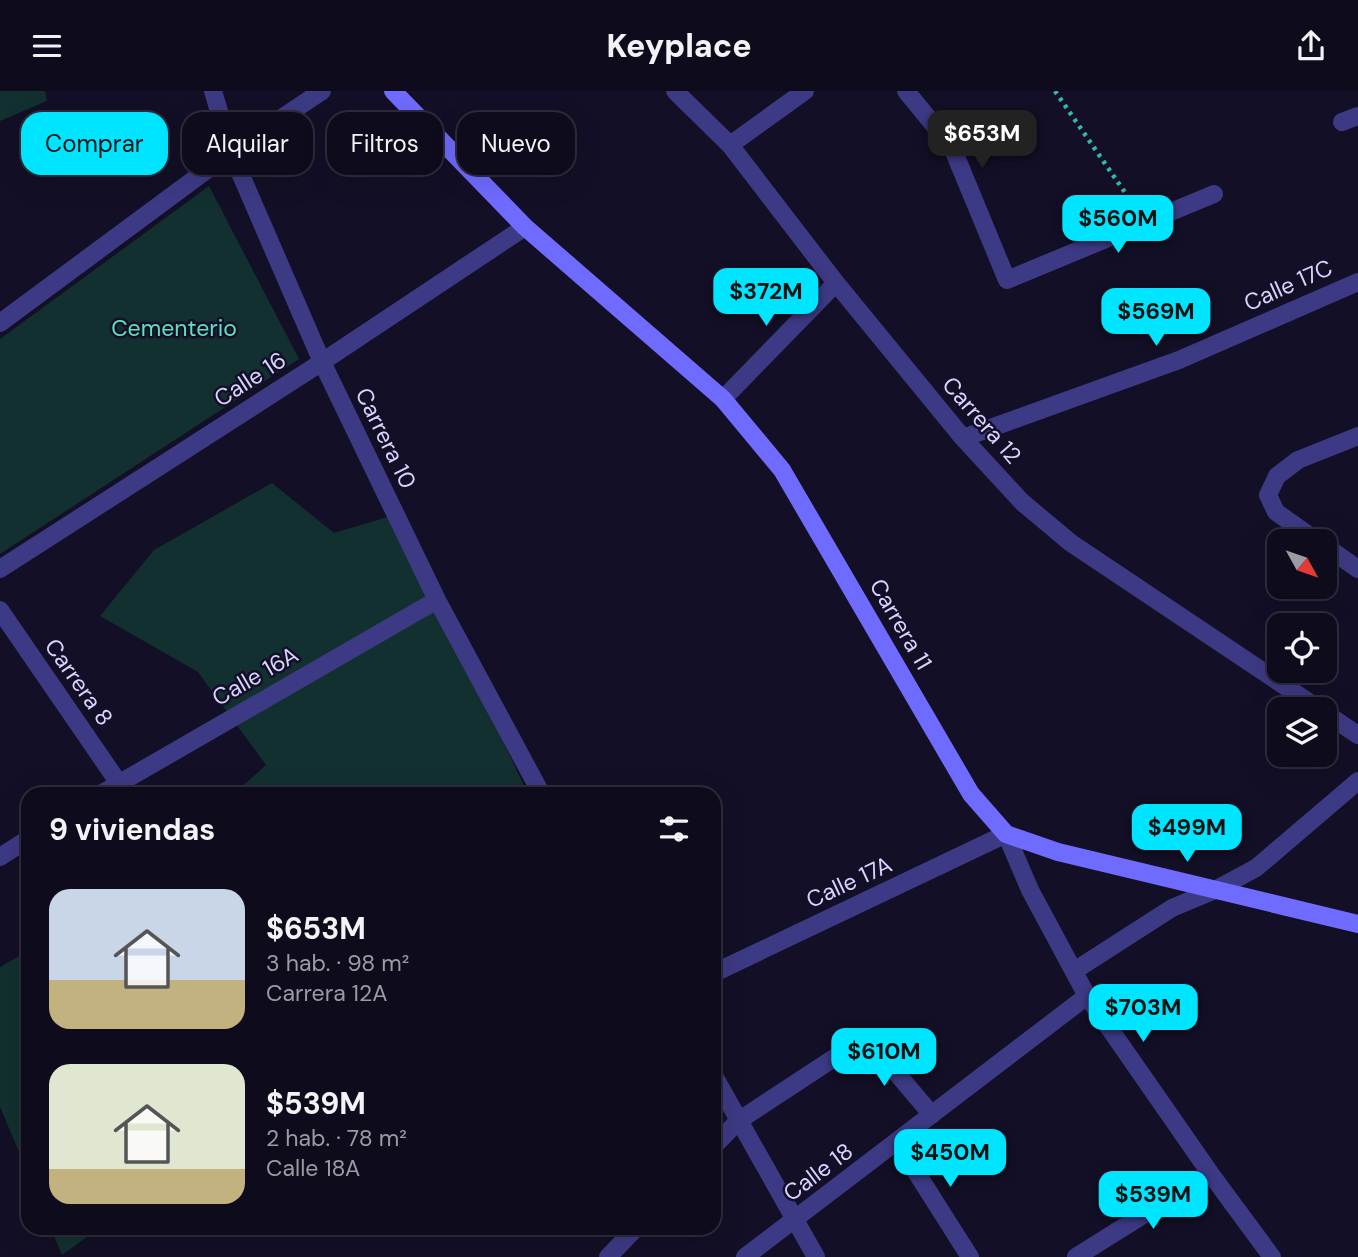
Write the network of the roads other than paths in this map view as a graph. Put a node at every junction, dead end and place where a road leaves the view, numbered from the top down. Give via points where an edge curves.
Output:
1 (213, 91) edge
2 (321, 91) edge
3 (393, 91) edge
4 (675, 91) edge
5 (806, 91) edge
6 (906, 91) edge
7 (219, 112) edge
8 (290, 112) edge
9 (730, 145) junction
10 (200, 175) edge
11 (241, 175) edge
12 (1214, 194) dead end
13 (525, 227) junction
14 (1358, 282) edge
15 (836, 283) junction
16 (0, 323) edge
17 (322, 362) junction
18 (723, 399) junction
19 (1358, 436) edge
20 (963, 438) junction
21 (1300, 529) edge
22 (1337, 554) edge
23 (0, 569) edge
24 (1358, 569) edge
25 (437, 600) junction
26 (0, 610) edge
27 (1301, 697) edge
28 (1337, 721) edge
29 (1358, 735) edge
30 (1358, 781) edge
31 (118, 782) junction
32 (111, 787) edge
33 (538, 787) edge
34 (1006, 834) junction
35 (21, 844) edge
36 (0, 857) edge
37 (1214, 891) junction
38 (1358, 925) edge
39 (721, 970) edge
40 (1074, 971) junction
41 (1087, 996) junction
42 (721, 1089) edge
43 (932, 1115) junction
44 (738, 1121) junction
45 (721, 1139) edge
46 (897, 1142) junction
47 (1210, 1173) junction
48 (795, 1220) junction
49 (629, 1235) edge
50 (608, 1257) edge
51 (745, 1257) edge
52 (816, 1257) edge
53 (970, 1257) edge
54 (1076, 1257) edge
55 (1272, 1257) edge

1 - 7 street, Carrera 10
2 - 8 street
3 - 13 street, Carrera 11
4 - 9 street, Carrera 12
5 - 9 street
6 - 12 street via 951,147 1007,280
9 - 15 street, Carrera 12
10 - 16 street
11 - 17 street, Carrera 10
13 - 17 street, Calle 16
13 - 18 street, Carrera 11
14 - 20 street, Calle 17C via 1179,360
15 - 18 street
15 - 20 street, Carrera 12
17 - 23 street, Calle 16
17 - 25 street, Carrera 10
18 - 34 street, Carrera 11 via 782,470 971,794
19 - 21 street via 1298,460 1277,476 1268,495 1276,512
20 - 27 street, Carrera 12 via 1022,502 1071,544
22 - 24 street
25 - 31 street, Calle 16A
25 - 33 street, Carrera 10
26 - 31 street, Carrera 8
28 - 29 street
30 - 37 street via 1256,868
31 - 32 street, Calle 16A
34 - 37 street via 1058,852
34 - 39 street, Calle 17A
34 - 40 street, Carrera 11 via 1030,891
35 - 36 street
37 - 38 street
37 - 40 street via 1172,908
40 - 41 street, Carrera 11
41 - 43 street, Calle 18
41 - 47 street, Carrera 11
42 - 44 street
43 - 44 street via 866,1037
43 - 46 street, Calle 18
44 - 45 street
44 - 48 street
46 - 48 street, Calle 18
46 - 53 street
47 - 54 street
47 - 55 street, Carrera 11
48 - 51 street, Calle 18
48 - 52 street
49 - 50 street

